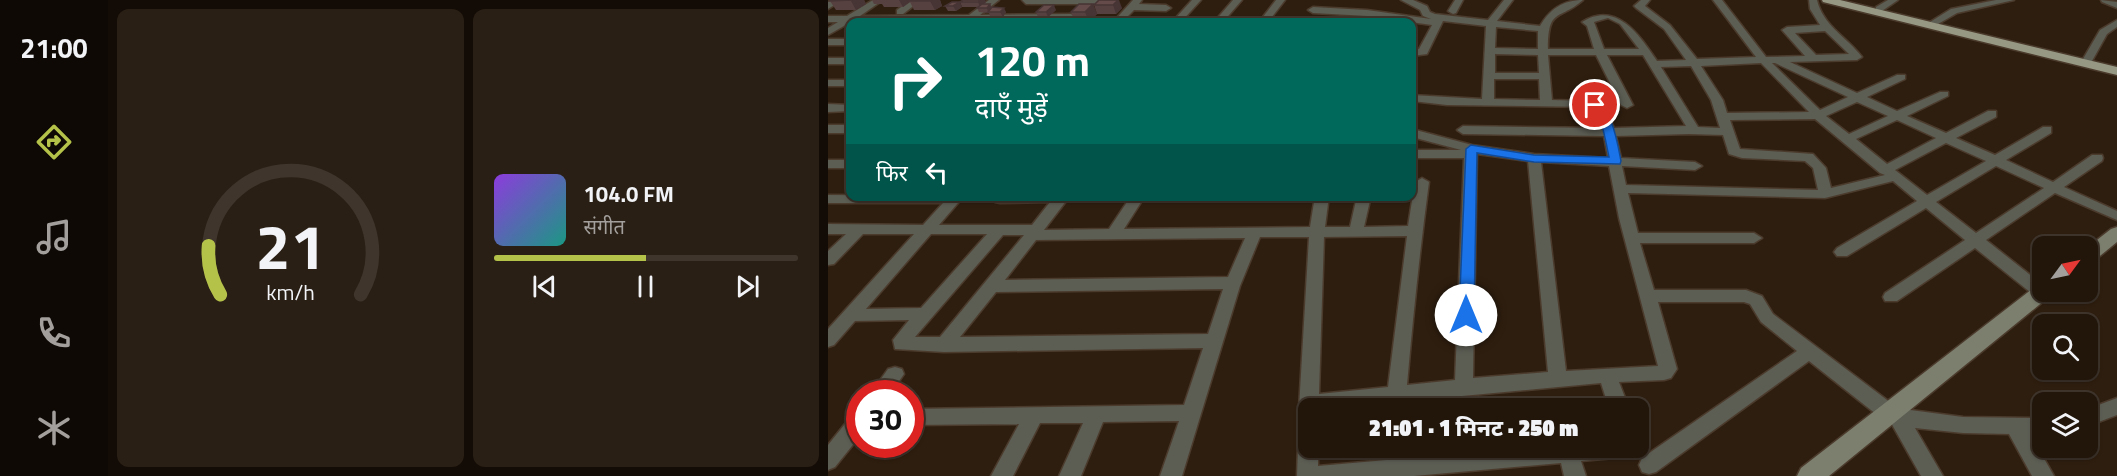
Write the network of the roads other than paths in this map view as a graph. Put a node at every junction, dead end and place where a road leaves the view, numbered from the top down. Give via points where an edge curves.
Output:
1 (838, 0) edge
2 (879, 0) edge
3 (917, 0) edge
4 (995, 0) edge
5 (1197, 0) edge
6 (1238, 0) edge
7 (1281, 0) edge
8 (1342, 0) edge
9 (1405, 0) edge
10 (1459, 0) edge
11 (1509, 0) edge
12 (1579, 0) edge
13 (1646, 0) edge
14 (1716, 0) edge
15 (1813, 0) edge
16 (1827, 0) edge
17 (1842, 0) edge
18 (1894, 0) edge
19 (2010, 0) edge
20 (2105, 0) edge
21 (1027, 1) edge
22 (1099, 1) edge
23 (1134, 4) edge
24 (1313, 5) edge
25 (2117, 5) edge
26 (828, 6) edge
27 (947, 6) edge
28 (1166, 8) dead end
29 (1879, 9) junction
30 (1339, 11) junction
31 (1453, 11) dead end
32 (900, 12) dead end
33 (1071, 17) edge
34 (851, 18) edge
35 (931, 18) edge
36 (971, 18) edge
37 (1006, 18) edge
38 (1062, 18) edge
39 (1120, 18) edge
40 (1180, 18) edge
41 (1222, 18) edge
42 (1266, 18) edge
43 (1377, 18) edge
44 (828, 19) edge
45 (846, 19) edge
46 (1416, 20) edge
47 (1439, 20) junction
48 (846, 21) edge
49 (1935, 22) junction
50 (1491, 23) junction
51 (2117, 23) edge
52 (1828, 28) junction
53 (1543, 29) junction
54 (2112, 31) edge
55 (828, 32) edge
56 (828, 42) edge
57 (846, 42) edge
58 (1489, 51) junction
59 (1543, 52) junction
60 (1600, 52) junction
61 (1646, 52) junction
62 (1416, 53) edge
63 (1815, 60) junction
64 (2088, 60) junction
65 (828, 61) edge
66 (846, 61) edge
67 (1771, 61) junction
68 (1654, 64) junction
69 (1695, 64) junction
70 (2117, 69) edge
71 (1488, 76) junction
72 (1544, 76) junction
73 (1901, 77) dead end
74 (828, 83) edge
75 (846, 83) edge
76 (1944, 94) dead end
77 (1416, 98) edge
78 (1857, 98) junction
79 (1488, 103) junction
80 (1546, 104) junction
81 (1627, 105) dead end
82 (828, 108) edge
83 (846, 108) edge
84 (1992, 114) dead end
85 (1819, 115) junction
86 (1722, 116) junction
87 (1898, 116) junction
88 (828, 129) edge
89 (846, 129) edge
90 (1463, 130) dead end
91 (1694, 130) junction
92 (2047, 130) dead end
93 (1609, 132) junction
94 (1727, 132) junction
95 (1416, 134) edge
96 (1945, 138) junction
97 (1847, 139) junction
98 (1471, 151) junction
99 (1416, 154) edge
100 (1534, 158) junction
101 (2097, 158) dead end
102 (1615, 161) junction
103 (1996, 161) junction
104 (828, 164) edge
105 (846, 164) edge
106 (1695, 166) dead end
107 (1890, 173) junction
108 (1422, 182) dead end
109 (2056, 188) junction
110 (1621, 189) junction
111 (1825, 194) junction
112 (828, 199) edge
113 (846, 199) edge
114 (953, 201) edge
115 (1060, 201) edge
116 (1134, 201) edge
117 (1321, 201) edge
118 (1363, 201) edge
119 (1927, 203) junction
120 (2117, 216) edge
121 (927, 228) junction
122 (859, 229) junction
123 (1000, 229) junction
124 (828, 230) edge
125 (1317, 231) junction
126 (1356, 231) junction
127 (1417, 231) junction
128 (1034, 232) junction
129 (1255, 232) junction
130 (2117, 233) edge
131 (1114, 234) junction
132 (1632, 238) junction
133 (1754, 238) dead end
134 (1976, 241) junction
135 (2098, 248) edge
136 (1842, 252) dead end
137 (828, 260) edge
138 (1233, 283) junction
139 (2032, 283) edge
140 (991, 286) junction
141 (1650, 296) junction
142 (1891, 297) dead end
143 (2032, 299) edge
144 (924, 314) junction
145 (841, 320) edge
146 (828, 340) edge
147 (1214, 341) junction
148 (944, 345) junction
149 (1810, 351) junction
150 (895, 374) dead end
151 (1607, 375) junction
152 (1558, 378) junction
153 (890, 380) edge
154 (1464, 385) junction
155 (1397, 393) junction
156 (1309, 398) edge
157 (1363, 398) edge
158 (1615, 398) edge
159 (2113, 412) edge
160 (1190, 413) junction
161 (1097, 414) junction
162 (1034, 415) junction
163 (1893, 415) junction
164 (2098, 416) edge
165 (924, 417) edge
166 (2015, 426) junction
167 (2032, 426) edge
168 (846, 438) edge
169 (1308, 458) edge
170 (1512, 458) edge
171 (1570, 458) edge
172 (1644, 458) edge
173 (828, 461) edge
174 (1833, 468) edge
175 (1653, 471) edge
176 (1002, 476) edge
177 (1070, 476) edge
178 (1171, 476) edge
179 (1308, 476) edge
180 (1575, 476) edge
181 (1810, 476) edge
182 (1932, 476) edge
183 (2043, 476) edge

1 - 26 street
2 - 34 street
3 - 32 street
4 - 36 street
5 - 40 street
6 - 41 street
7 - 42 street
8 - 30 street
9 - 47 street
10 - 31 street
11 - 50 street
12 - 53 street via 1552,13
13 - 69 street via 1639,6 1667,27
14 - 67 street
15 - 52 street
16 - 70 main road
17 - 29 main road
18 - 29 street
19 - 49 street via 1954,11
20 - 25 street
21 - 22 street
21 - 37 street
23 - 28 street
23 - 39 street
24 - 30 street
27 - 35 street
29 - 49 main road
30 - 43 street
33 - 38 street
44 - 45 street
46 - 47 street
47 - 50 street
47 - 62 street via 1423,52
48 - 55 street
49 - 64 main road
50 - 53 street
50 - 58 street
51 - 54 street
52 - 63 street via 1857,57
52 - 63 street via 1786,30
53 - 59 street
54 - 64 street via 2096,41
56 - 57 street
58 - 59 street
58 - 71 street
59 - 60 street
59 - 72 street
60 - 61 street
60 - 61 street via 1587,22 1612,15 1633,33
60 - 81 street
61 - 68 street
63 - 67 street
64 - 70 main road
65 - 66 street
67 - 69 street
67 - 78 street
67 - 85 street
68 - 69 street
68 - 91 street
69 - 86 street via 1715,94
71 - 72 street
71 - 79 street
72 - 80 street
73 - 78 street
74 - 75 street
76 - 87 street
77 - 79 street
78 - 85 street
78 - 87 street
79 - 80 street
80 - 93 street via 1598,106
82 - 83 street
84 - 96 street
85 - 86 street
85 - 97 street
86 - 94 street
87 - 96 street
87 - 97 street
88 - 89 street
90 - 93 street
91 - 93 street
91 - 94 street
92 - 103 street
93 - 102 street
94 - 111 street via 1737,153 1811,158 1824,176
95 - 98 street
96 - 103 street
96 - 107 street
97 - 107 street
98 - 99 street
98 - 100 street
98 - 154 street
100 - 102 street
100 - 152 street
101 - 109 street
102 - 106 street
102 - 110 street
103 - 109 street
103 - 119 street
104 - 105 street
107 - 111 street
107 - 119 street
108 - 127 street
109 - 120 street
109 - 134 street
110 - 111 street
110 - 132 street
112 - 113 street
114 - 121 street
115 - 128 street
116 - 131 street
117 - 125 street
118 - 126 street
119 - 134 street
119 - 136 street
121 - 122 street
121 - 123 street
121 - 145 street
122 - 124 street
122 - 137 street
123 - 128 street
123 - 144 street
125 - 126 street
125 - 129 street
125 - 156 street
126 - 127 street
127 - 155 street
128 - 131 street
128 - 140 street
129 - 131 street
129 - 138 street
130 - 135 main road
132 - 133 street
132 - 141 street
134 - 139 street
134 - 142 street
138 - 140 street
138 - 147 street
140 - 148 street
141 - 149 street via 1750,297 1767,318
141 - 151 street via 1668,369
143 - 163 main road
144 - 145 street
144 - 148 street via 902,344
145 - 146 street
147 - 148 street
147 - 160 street
149 - 163 street
149 - 175 street
150 - 153 street
151 - 152 street
151 - 158 street
152 - 154 street
154 - 155 street
155 - 157 street
159 - 164 street
160 - 161 street
160 - 178 street
161 - 162 street
161 - 177 street
162 - 165 street
162 - 176 street
163 - 166 street
163 - 174 main road
163 - 182 street
166 - 167 street
166 - 183 street
168 - 173 street
169 - 179 street
170 - 179 street
171 - 180 street
172 - 175 street
174 - 181 main road

